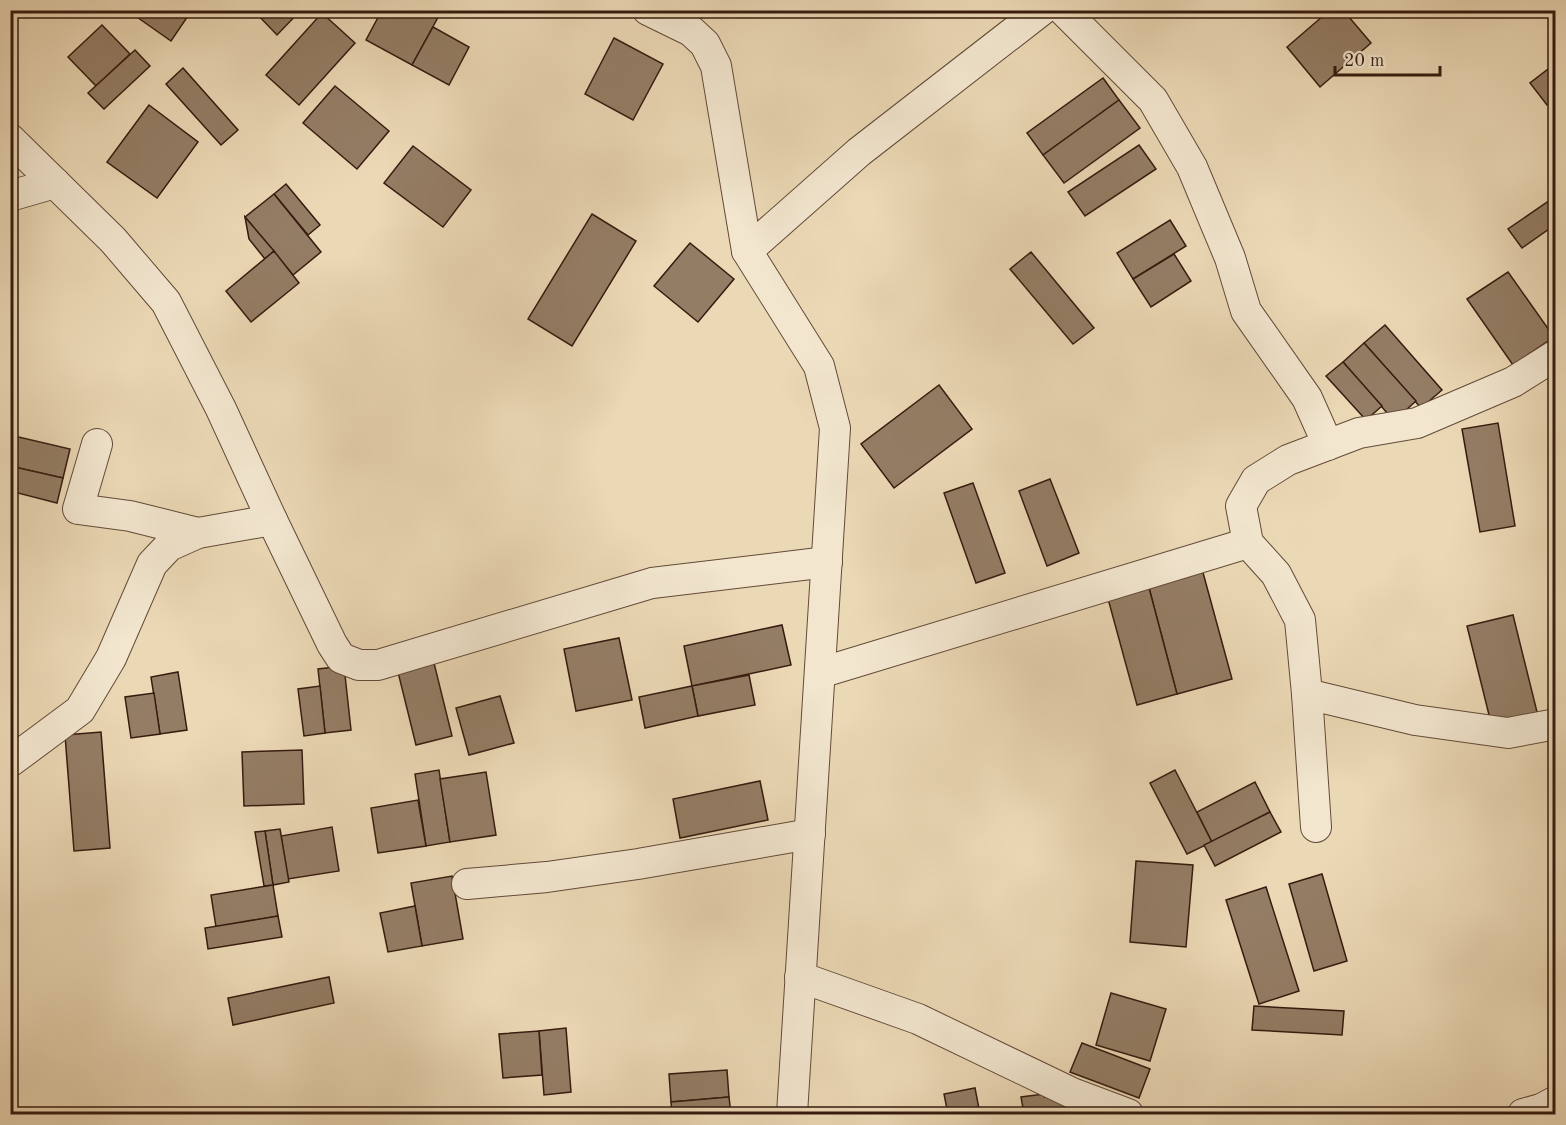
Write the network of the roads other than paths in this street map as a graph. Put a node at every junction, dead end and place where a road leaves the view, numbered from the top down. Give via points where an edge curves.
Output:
1 (648, 10) edge
2 (1042, 10) edge
3 (1063, 10) edge
4 (10, 139) edge
5 (55, 183) junction
6 (10, 196) edge
7 (747, 251) junction
8 (1556, 355) edge
9 (97, 444) dead end
10 (1328, 445) junction
11 (272, 520) junction
12 (198, 533) junction
13 (1248, 543) junction
14 (826, 562) junction
15 (820, 673) junction
16 (1307, 694) junction
17 (1556, 724) edge
18 (10, 762) edge
19 (1316, 827) dead end
20 (810, 834) junction
21 (467, 884) dead end
22 (800, 977) junction
23 (1556, 1101) edge
24 (792, 1114) edge
25 (1128, 1114) edge
26 (1523, 1114) edge

1 - 7 street via 691,31 705,44 716,66
2 - 7 street via 859,152
3 - 10 street via 1153,100 1192,167 1230,258 1245,311 1306,398
4 - 5 street
5 - 6 street
5 - 11 street via 113,240 166,302
7 - 14 street via 819,366 835,428
8 - 10 street via 1513,382 1417,423 1359,433
9 - 12 street via 78,508
10 - 13 street via 1288,460 1256,480 1241,506
11 - 12 street
11 - 14 street via 332,644 341,658 359,665 378,665 652,583
12 - 18 street via 169,546 152,564 111,658 80,710
13 - 15 street
13 - 16 street via 1276,574 1300,620
14 - 15 street
15 - 20 street
16 - 17 street via 1415,720 1508,733
16 - 19 street
20 - 21 street via 626,866
20 - 22 street
22 - 24 street
22 - 25 street via 918,1019 1072,1093
23 - 26 street

